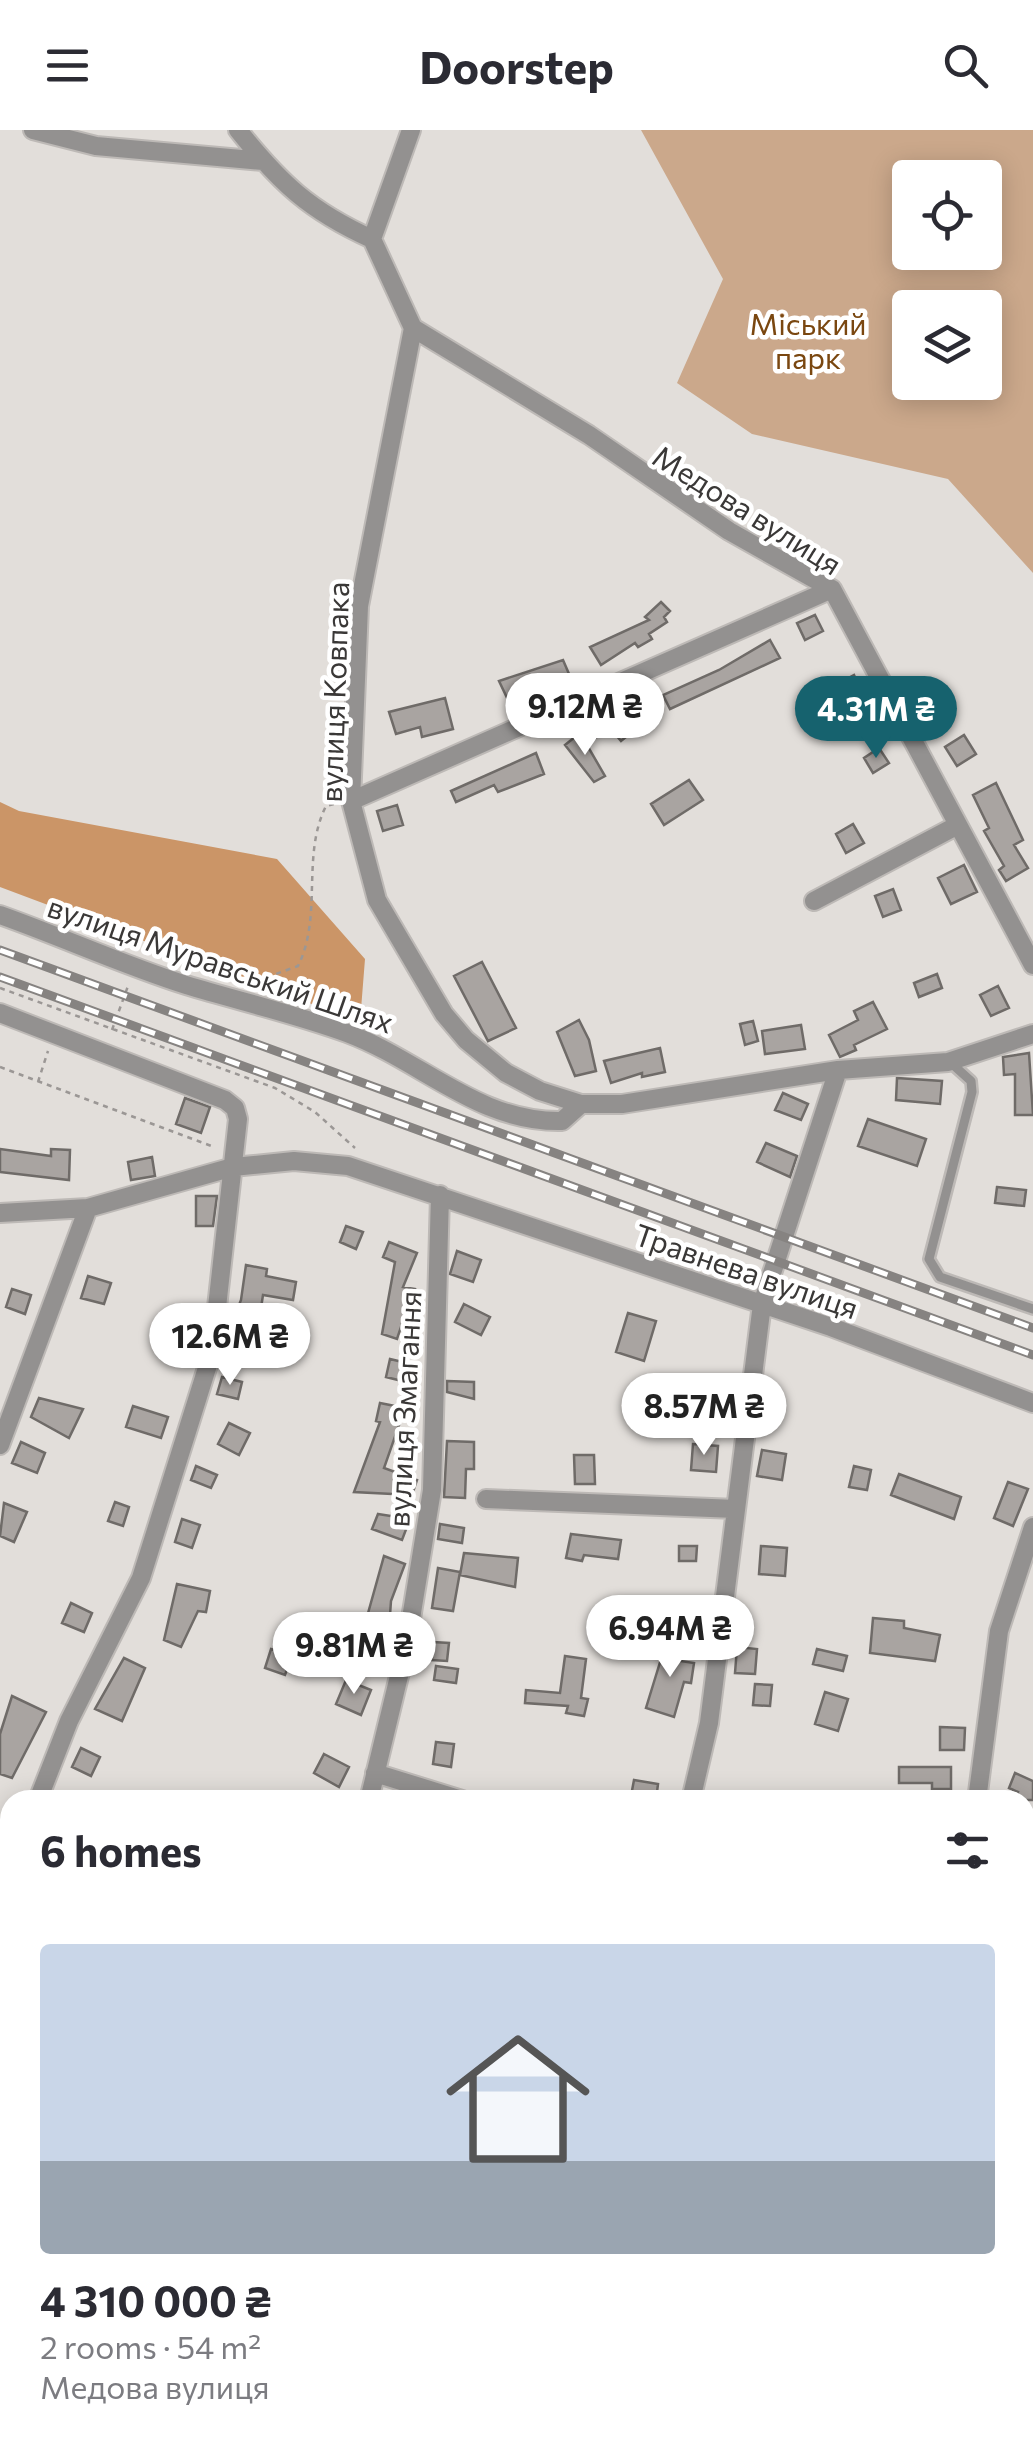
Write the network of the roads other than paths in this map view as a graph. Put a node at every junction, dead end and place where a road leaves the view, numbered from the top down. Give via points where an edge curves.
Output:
1 (33, 130) edge
2 (238, 130) edge
3 (412, 130) edge
4 (263, 161) junction
5 (372, 239) junction
6 (413, 328) junction
7 (832, 589) junction
8 (352, 801) junction
9 (958, 825) junction
10 (814, 901) dead end
11 (0, 915) edge
12 (1033, 965) edge
13 (0, 1013) edge
14 (1033, 1034) edge
15 (948, 1062) junction
16 (838, 1070) junction
17 (581, 1104) junction
18 (234, 1160) junction
19 (440, 1195) junction
20 (88, 1208) junction
21 (0, 1213) edge
22 (762, 1304) junction
23 (1033, 1309) edge
24 (1033, 1403) edge
25 (0, 1444) edge
26 (486, 1500) dead end
27 (736, 1509) junction
28 (1033, 1527) edge
29 (376, 1773) junction
30 (42, 1790) edge
31 (372, 1790) edge
32 (430, 1790) edge
33 (693, 1790) edge
34 (978, 1790) edge

1 - 4 street via 96,146
2 - 4 street
3 - 5 street
4 - 5 street via 322,216
5 - 6 street
6 - 7 street, Медова вулиця via 729,531
6 - 8 street, вулиця Ковпака via 359,606
7 - 8 street
7 - 9 street, Медова вулиця
8 - 17 street, вулиця Ковпака via 377,900 444,1014 506,1073
9 - 10 street
9 - 12 street, Медова вулиця
11 - 17 street, вулиця Муравський Шлях via 360,1039 496,1112 562,1121
13 - 18 street via 236,1108
14 - 15 street, вулиця Ковпака
15 - 16 street, вулиця Ковпака
15 - 23 lane via 972,1081 972,1092 929,1259 940,1277
16 - 17 street, вулиця Ковпака via 622,1104
16 - 22 street
18 - 19 street, Травнева вулиця via 348,1166
18 - 20 street, Травнева вулиця
18 - 30 street via 212,1352 141,1578
19 - 22 street, Травнева вулиця
19 - 29 street, вулиця Змагання via 432,1490 408,1643
20 - 21 street, Травнева вулиця
20 - 25 street
22 - 24 street, Травнева вулиця
22 - 27 street
26 - 27 street
27 - 33 street via 709,1723
28 - 34 street via 1000,1631
29 - 31 street, вулиця Змагання
29 - 32 street

